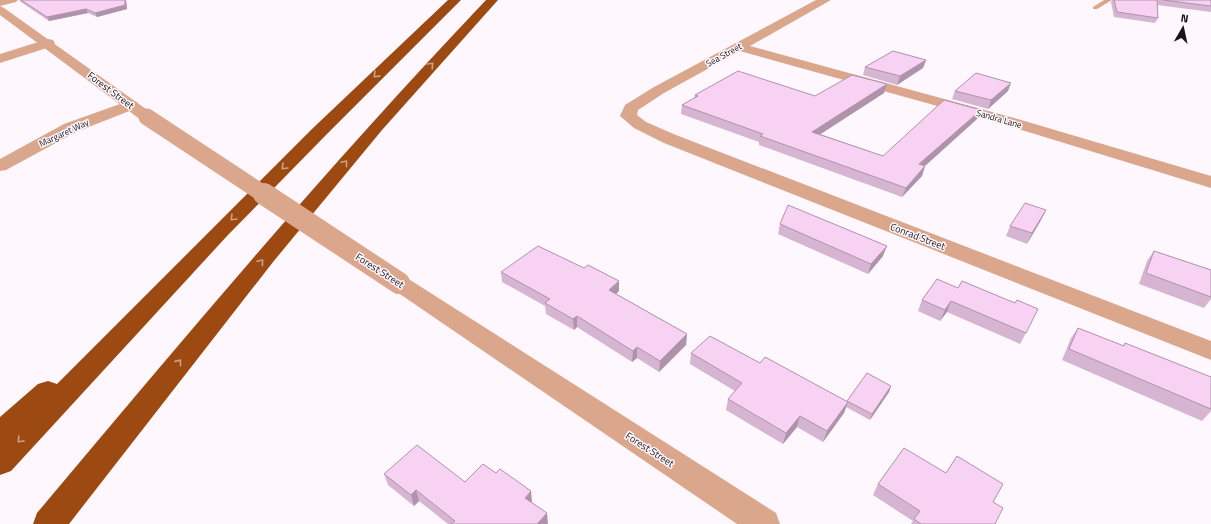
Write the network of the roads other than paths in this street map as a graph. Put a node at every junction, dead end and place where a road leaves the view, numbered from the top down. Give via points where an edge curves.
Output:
1 (12, 0) edge
2 (455, 0) edge
3 (492, 0) edge
4 (825, 0) edge
5 (1109, 0) edge
6 (0, 2) edge
7 (1095, 8) dead end
8 (0, 10) edge
9 (48, 43) junction
10 (739, 47) junction
11 (0, 59) edge
12 (131, 105) junction
13 (628, 116) joint
14 (0, 166) edge
15 (1211, 182) edge
16 (144, 311) junction
17 (1211, 351) edge
18 (160, 385) junction
19 (0, 434) edge
20 (0, 462) edge
21 (49, 524) edge
22 (66, 524) edge
23 (764, 524) edge

1 - 6 street
2 -> 16 highway via 318,133
18 -> 3 highway via 350,157
4 - 10 street, Sea Street
5 - 7 lane
8 - 9 street, Forest Street
9 - 11 street
9 - 12 street, Forest Street
10 - 13 street, Sea Street via 641,101 631,108
10 - 15 street, Sandra Lane via 985,115
12 - 14 street, Margaret Way via 70,128
12 - 23 street, Forest Street, bridge
13 - 17 street, Conrad Street via 640,125 670,139
16 - 19 highway
16 -> 20 highway
18 - 21 highway
18 - 22 highway

